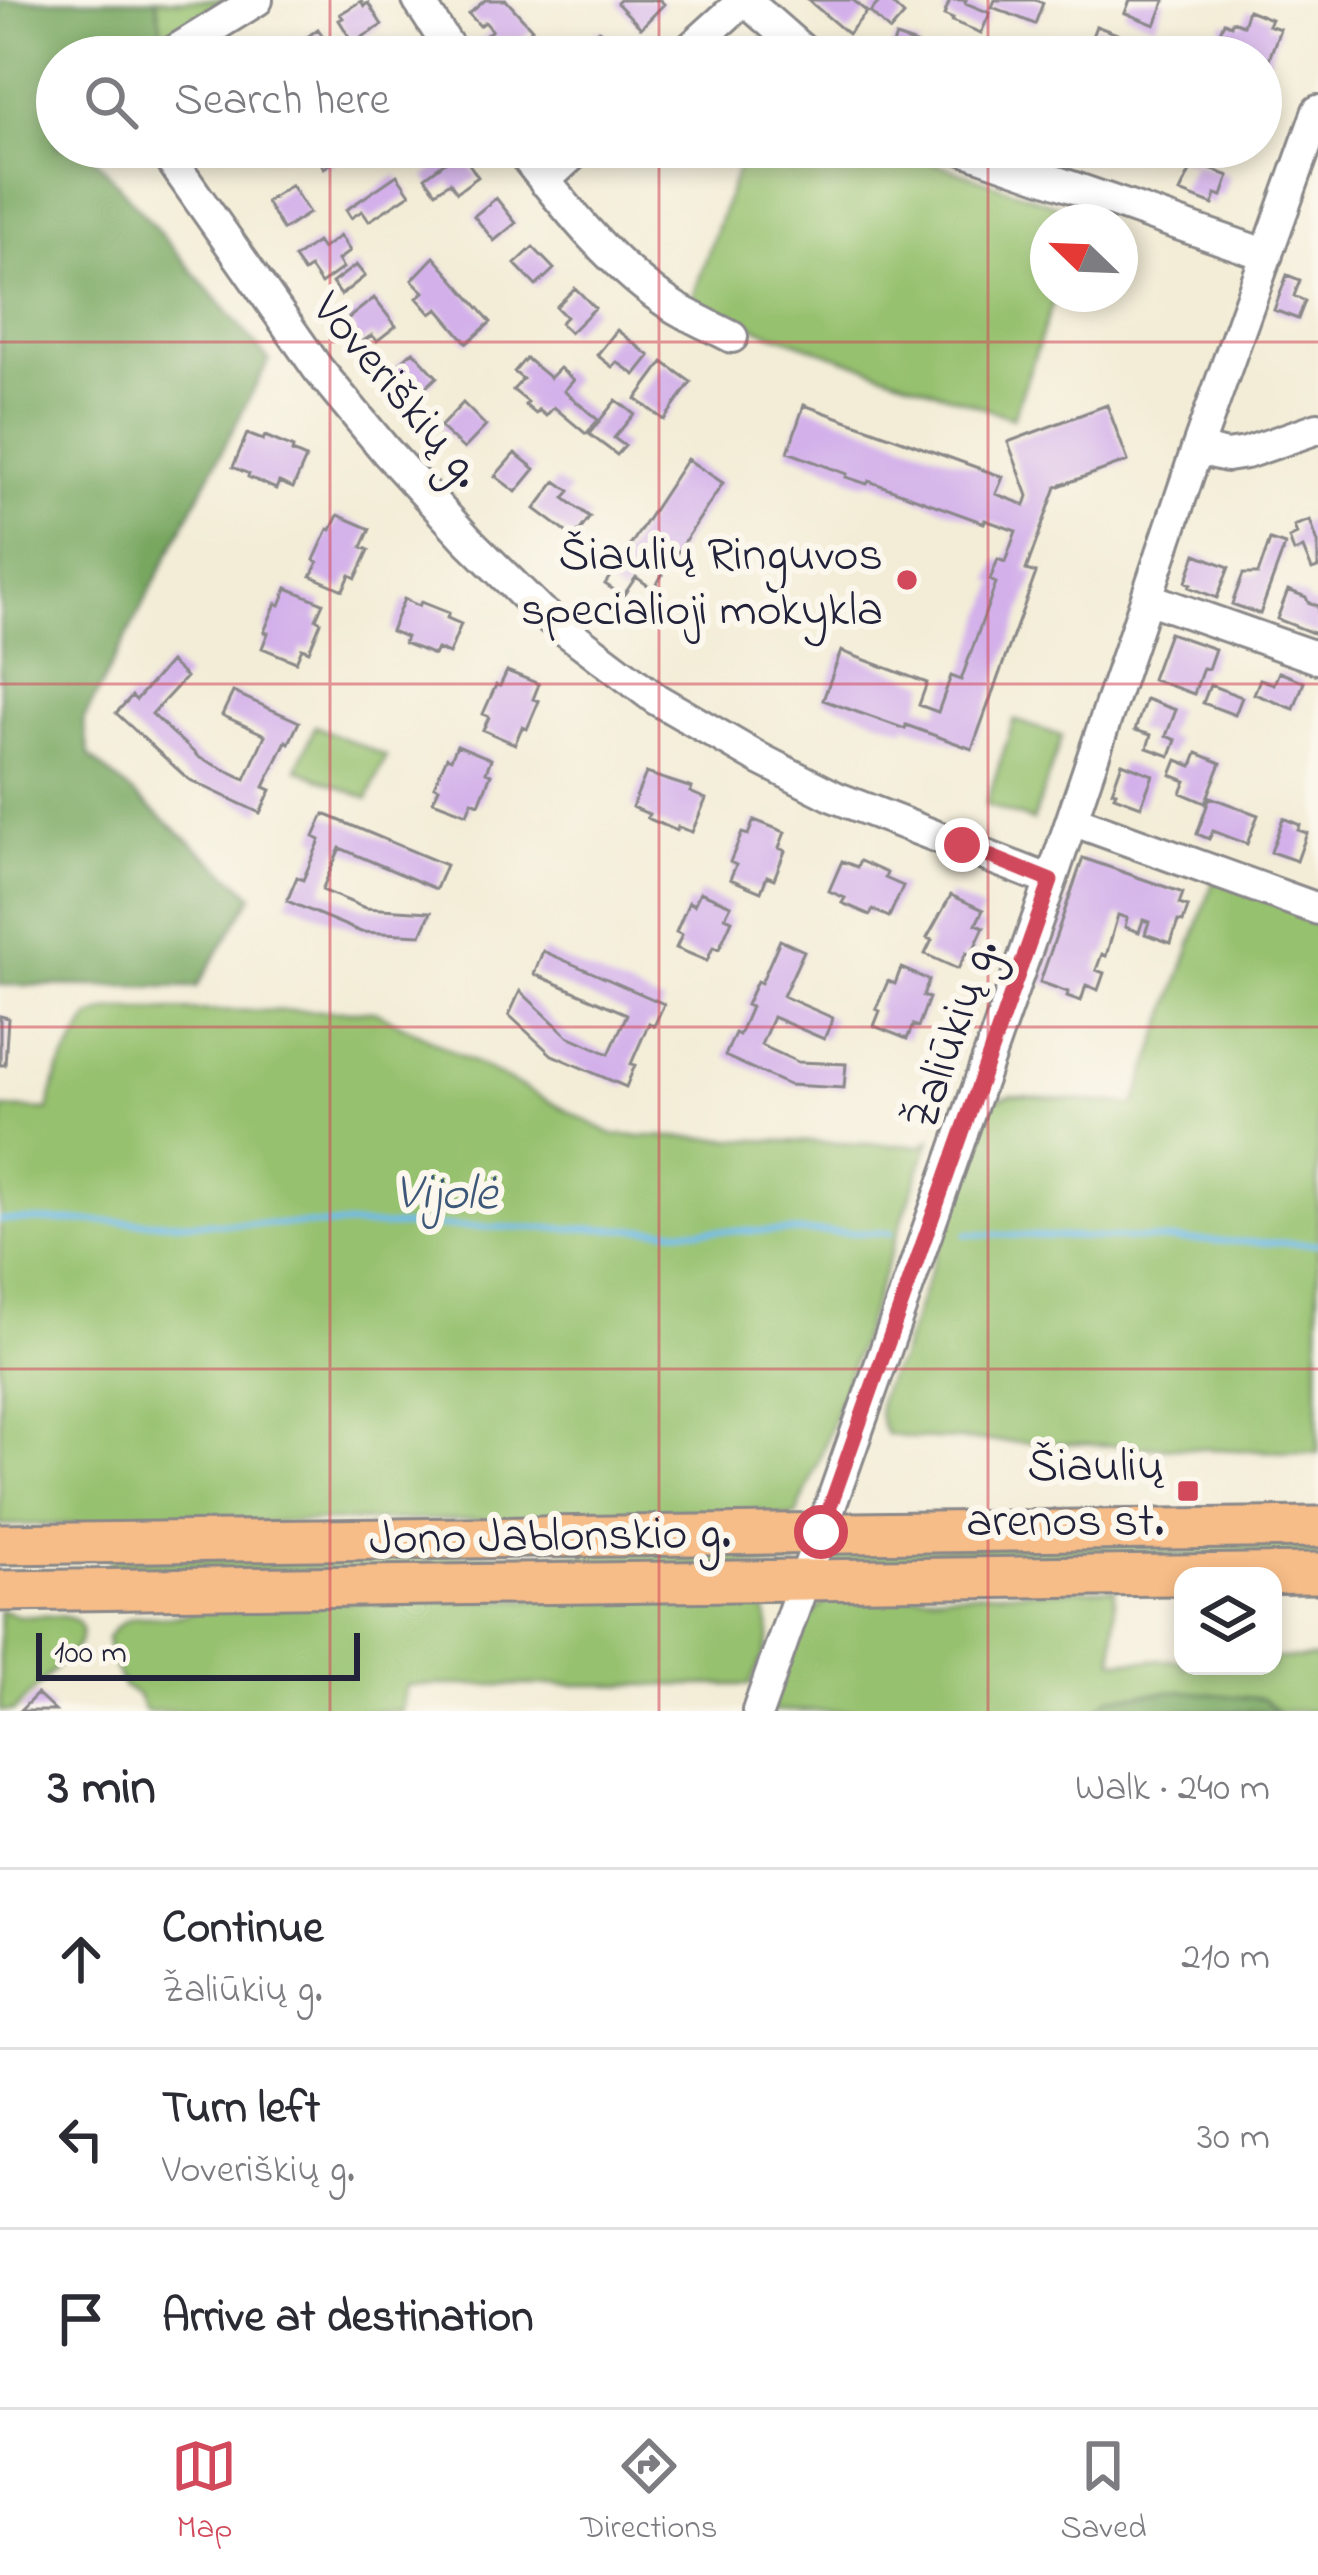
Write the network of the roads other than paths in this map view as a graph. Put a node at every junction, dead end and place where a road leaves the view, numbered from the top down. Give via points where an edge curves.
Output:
1 (257, 0) edge
2 (418, 0) edge
3 (744, 0) edge
4 (199, 36) edge
5 (441, 36) edge
6 (704, 36) edge
7 (786, 36) edge
8 (1318, 111) edge
9 (177, 168) edge
10 (534, 168) edge
11 (558, 168) edge
12 (1016, 168) edge
13 (544, 181) junction
14 (1267, 255) junction
15 (732, 337) dead end
16 (1318, 428) edge
17 (1197, 449) junction
18 (1148, 598) junction
19 (1318, 658) edge
20 (1072, 820) junction
21 (1051, 881) junction
22 (1318, 909) edge
23 (1318, 1527) edge
24 (821, 1532) junction
25 (0, 1544) edge
26 (1318, 1573) edge
27 (805, 1581) junction
28 (0, 1591) edge
29 (758, 1711) edge

1 - 4 street
2 - 5 street
3 - 6 street
3 - 7 street
8 - 14 street, Žaliūkių g.
9 - 21 street, Voveriškių g. via 318,369 540,611 656,698 760,759 835,797
10 - 13 street
11 - 13 street
12 - 14 street
13 - 15 street via 635,277
14 - 17 street, Žaliūkių g.
16 - 17 street via 1246,453
17 - 18 street, Žaliūkių g.
18 - 19 street
18 - 20 street, Žaliūkių g.
20 - 21 street, Žaliūkių g.
20 - 22 street
21 - 24 street, Žaliūkių g.
23 - 24 main road, Jono Jablonskio g.
24 - 25 main road, Jono Jablonskio g.
24 - 27 street, Žaliūkių g.
26 - 27 main road, Jono Jablonskio g.
27 - 28 main road, Jono Jablonskio g.
27 - 29 street, Žaliūkių g.

